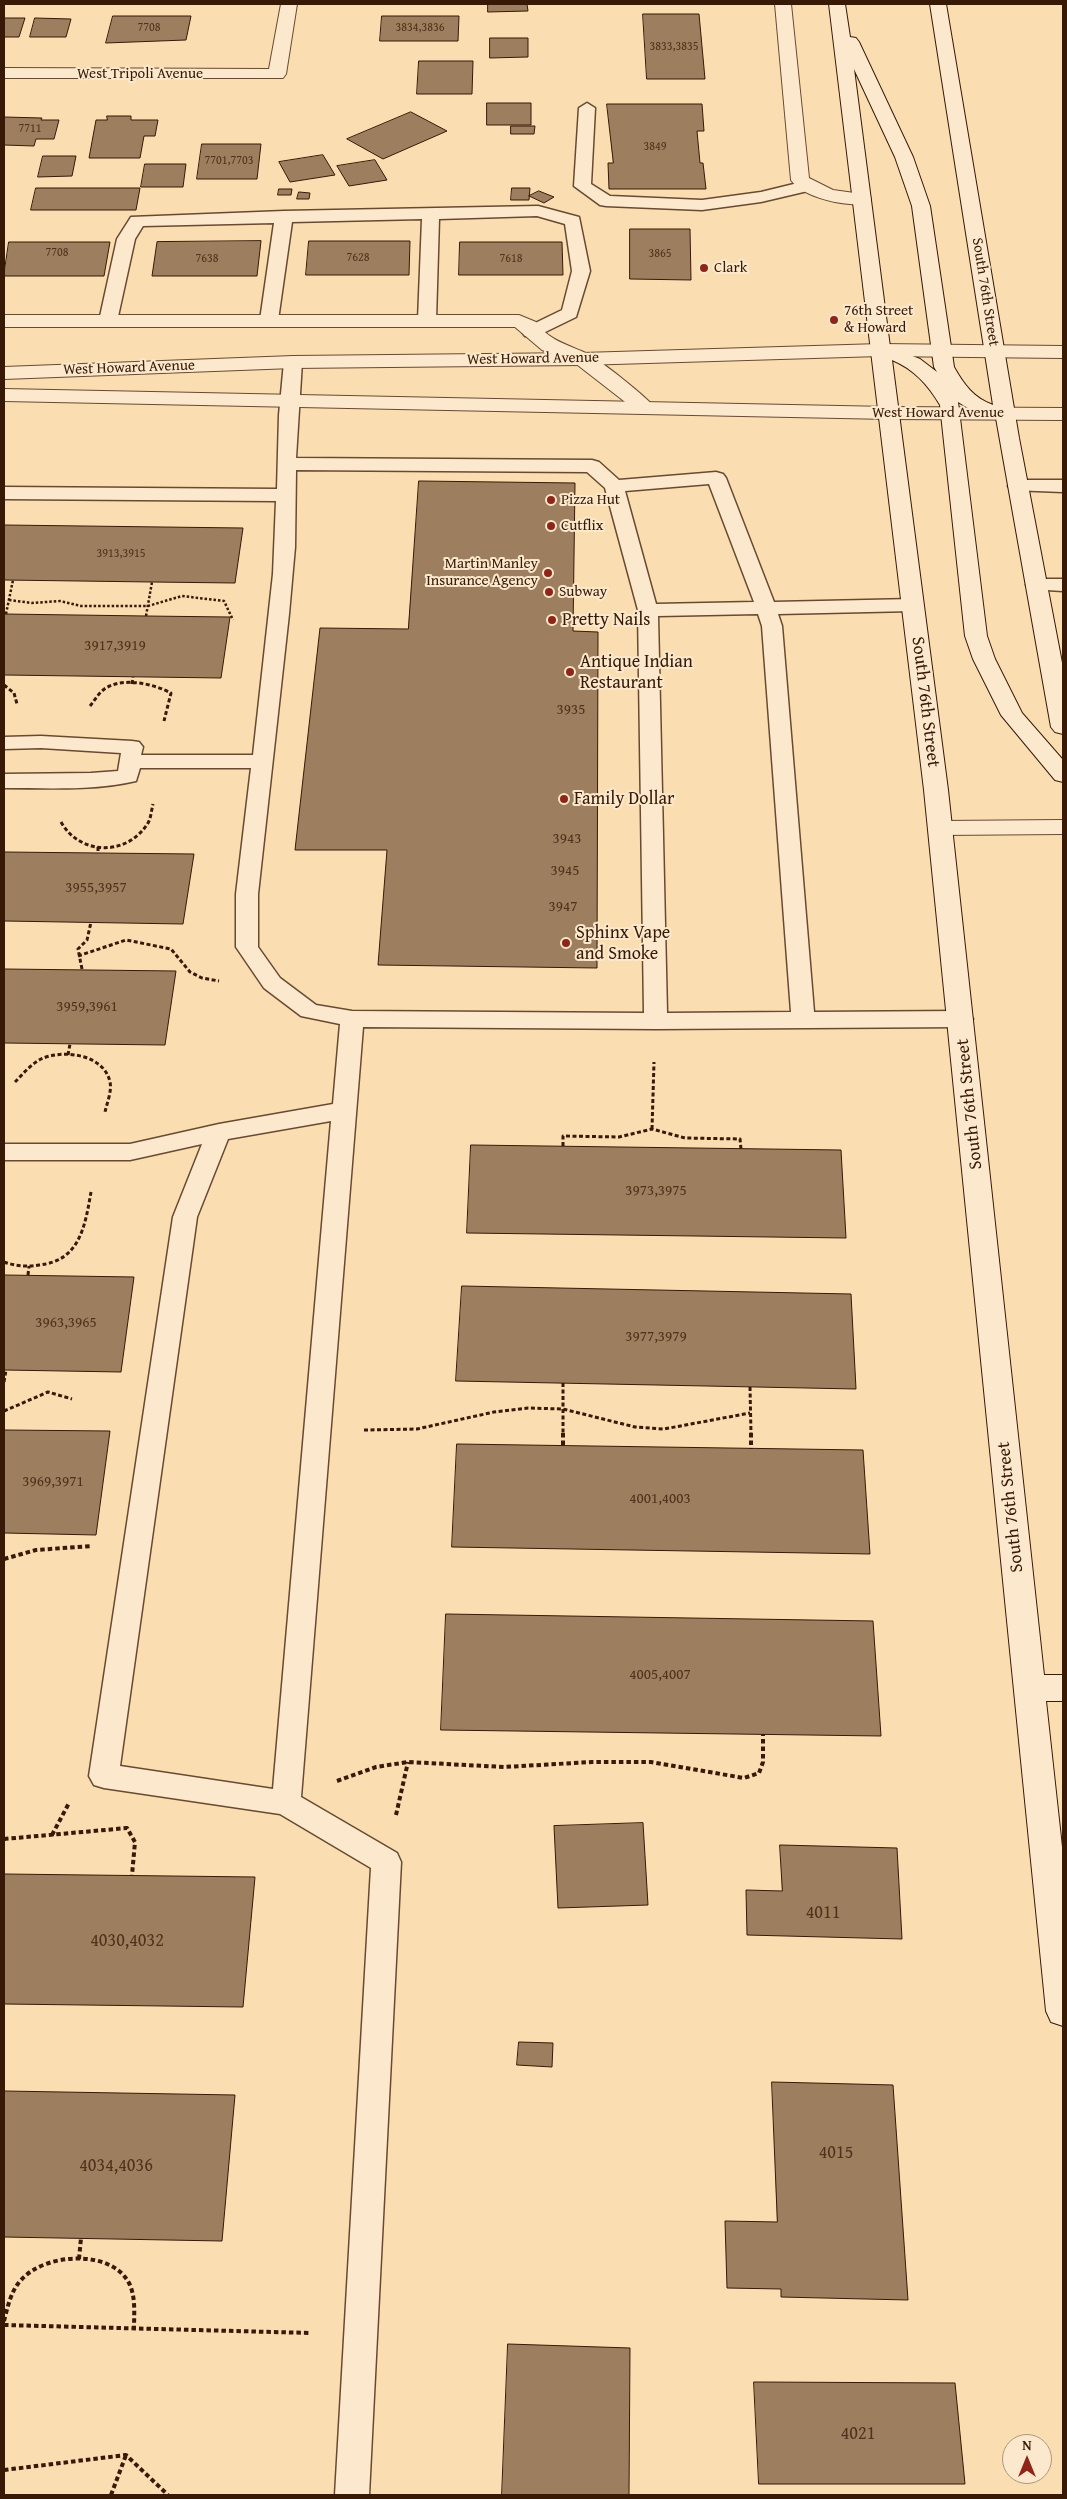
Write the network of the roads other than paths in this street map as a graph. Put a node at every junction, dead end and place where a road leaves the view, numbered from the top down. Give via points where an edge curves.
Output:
1 (289, 4) edge
2 (783, 4) edge
3 (938, 4) edge
4 (838, 11) edge
5 (4, 74) edge
6 (587, 108) dead end
7 (806, 186) junction
8 (862, 199) junction
9 (430, 213) junction
10 (284, 216) junction
11 (269, 320) junction
12 (427, 320) junction
13 (4, 321) edge
14 (108, 321) junction
15 (531, 332) junction
16 (880, 350) junction
17 (942, 351) junction
18 (995, 352) junction
19 (1063, 352) edge
20 (582, 359) junction
21 (292, 362) junction
22 (4, 373) edge
23 (4, 395) edge
24 (288, 400) junction
25 (645, 408) junction
26 (888, 413) junction
27 (951, 414) junction
28 (1005, 414) junction
29 (1063, 414) edge
30 (288, 464) junction
31 (614, 486) junction
32 (1018, 486) junction
33 (1063, 486) edge
34 (4, 493) edge
35 (287, 495) junction
36 (1036, 585) junction
37 (1063, 585) edge
38 (913, 605) junction
39 (766, 606) junction
40 (648, 610) junction
41 (1059, 684) edge
42 (1063, 727) edge
43 (4, 743) edge
44 (262, 761) junction
45 (130, 762) junction
46 (1063, 775) edge
47 (4, 781) edge
48 (1063, 827) edge
49 (941, 828) junction
50 (352, 1019) junction
51 (803, 1019) junction
52 (961, 1019) junction
53 (656, 1021) junction
54 (343, 1111) junction
55 (219, 1132) junction
56 (4, 1152) edge
57 (1030, 1688) junction
58 (1063, 1688) edge
59 (286, 1803) junction
60 (1063, 2011) edge
61 (352, 2495) edge

1 - 5 main road, West Tripoli Avenue via 277,74
2 - 7 main road via 797,172
3 - 18 main road, South 76th Street
4 - 8 main road, South 76th Street
4 - 17 main road via 904,157 921,206
6 - 7 lane via 582,186 606,201 702,205 761,197
7 - 8 main road via 826,194
8 - 16 main road, South 76th Street
9 - 10 lane
9 - 12 lane
9 - 15 lane via 538,211 573,221 581,271 570,313
10 - 11 lane
10 - 14 lane via 137,221 126,239
11 - 12 main road
11 - 14 main road
12 - 15 main road via 519,321 529,326
13 - 14 main road
15 - 20 main road via 549,346
16 - 17 main road, West Howard Avenue
16 - 20 main road, West Howard Avenue
16 - 26 main road, South 76th Street
16 - 27 main road via 909,359 924,370 942,391
17 - 18 main road, West Howard Avenue
17 - 28 main road via 944,366 966,399 986,410
18 - 19 main road, West Howard Avenue
18 - 28 main road, South 76th Street
20 - 21 main road, West Howard Avenue
20 - 25 main road
21 - 22 main road, West Howard Avenue
21 - 24 lane
23 - 24 main road, West Howard Avenue
24 - 25 main road, West Howard Avenue
24 - 30 lane
25 - 26 main road, West Howard Avenue
26 - 27 main road, West Howard Avenue
26 - 38 main road, South 76th Street
27 - 28 main road, West Howard Avenue
27 - 46 main road via 976,636 1012,715
28 - 29 main road, West Howard Avenue
28 - 32 main road, South 76th Street
30 - 31 lane via 592,466
30 - 35 lane
31 - 39 lane via 716,478
31 - 40 lane
32 - 33 lane
32 - 36 main road, South 76th Street
34 - 35 lane
35 - 44 lane via 283,574
36 - 37 lane
36 - 41 main road, South 76th Street
38 - 39 lane
38 - 49 main road, South 76th Street
39 - 40 lane
39 - 51 lane via 772,626
40 - 53 lane
41 - 42 main road, South 76th Street
43 - 45 lane via 132,747
44 - 45 lane
44 - 50 lane via 247,894 247,948 272,983 309,1011
45 - 47 lane via 128,776 91,780
48 - 49 main road
49 - 52 main road, South 76th Street
50 - 53 lane
50 - 54 lane
51 - 52 lane
51 - 53 lane
52 - 57 main road, South 76th Street
54 - 55 lane
54 - 59 lane
55 - 56 lane via 130,1152
55 - 59 lane via 185,1216 104,1776
57 - 58 main road
57 - 60 main road, South 76th Street
59 - 61 lane via 386,1862

